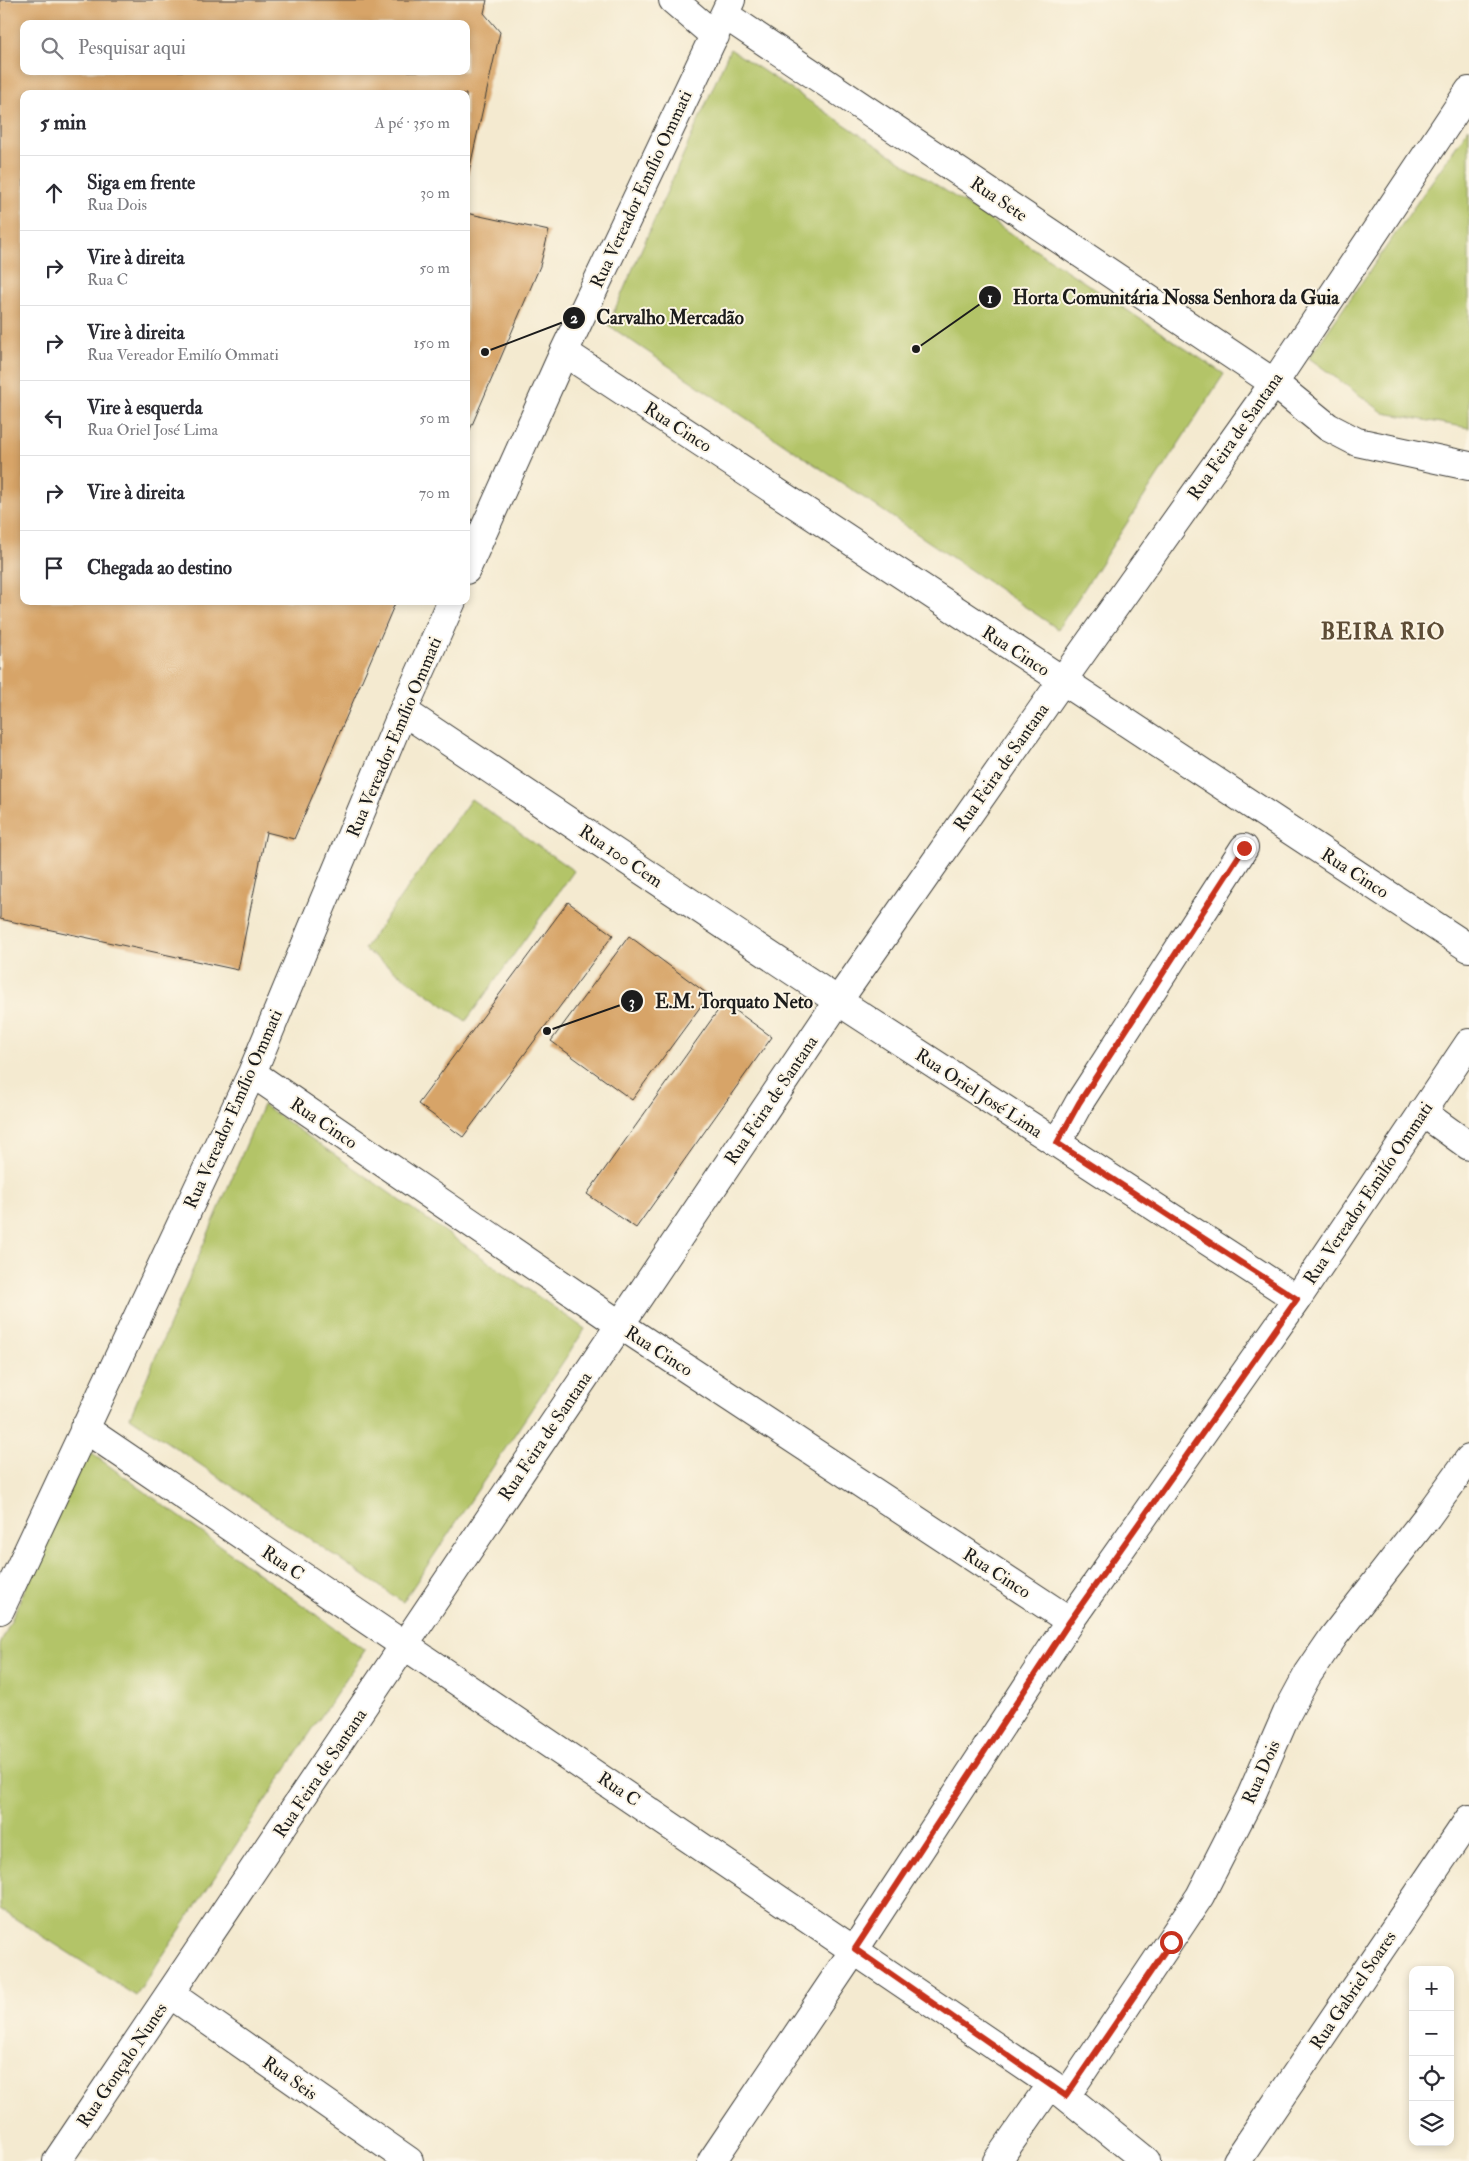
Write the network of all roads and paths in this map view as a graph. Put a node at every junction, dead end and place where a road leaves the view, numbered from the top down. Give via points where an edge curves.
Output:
1 (673, 0) edge
2 (723, 17) edge
3 (1469, 91) edge
4 (564, 352) junction
5 (1274, 383) junction
6 (1469, 466) edge
7 (470, 561) edge
8 (450, 605) edge
9 (1062, 680) junction
10 (403, 711) junction
11 (1244, 848) dead end
12 (1469, 948) edge
13 (838, 1001) junction
14 (1469, 1044) edge
15 (252, 1073) junction
16 (1422, 1112) junction
17 (1057, 1143) junction
18 (1469, 1146) edge
19 (1297, 1299) junction
20 (619, 1324) junction
21 (84, 1428) junction
22 (1469, 1459) edge
23 (0, 1610) edge
24 (1070, 1621) junction
25 (406, 1645) junction
26 (1469, 1818) edge
27 (855, 1949) junction
28 (170, 1994) junction
29 (1058, 2090) junction
30 (58, 2161) edge
31 (409, 2161) edge
32 (712, 2161) edge
33 (997, 2161) edge
34 (1146, 2161) edge
35 (1237, 2161) edge

1 - 2 street, Rua Sete
2 - 4 street, Rua Vereador Emílio Ommati
2 - 5 street, Rua Sete
3 - 5 street, Rua Feira de Santana
4 - 7 street, Rua Vereador Emílio Ommati
4 - 9 street, Rua Cinco
5 - 6 street, Rua Sete via 1328,427 1357,442
5 - 9 street, Rua Feira de Santana
8 - 10 street, Rua Vereador Emílio Ommati
9 - 12 street, Rua Cinco
9 - 13 street, Rua Feira de Santana
10 - 13 street, Rua 100 Cem
10 - 15 street, Rua Vereador Emílio Ommati
11 - 17 street via 1079,1103
13 - 17 street, Rua Oriel José Lima
13 - 20 street, Rua Feira de Santana
14 - 16 street, Rua Vereador Emilío Ommati
15 - 20 street, Rua Cinco
15 - 21 street, Rua Vereador Emílio Ommati
16 - 18 street
16 - 19 street, Rua Vereador Emilío Ommati
17 - 19 street, Rua Oriel José Lima
19 - 24 street, Rua Vereador Emilío Ommati
20 - 24 street, Rua Cinco
20 - 25 street, Rua Feira de Santana
21 - 23 street, Rua Vereador Emílio Ommati
21 - 25 street, Rua C
22 - 29 street, Rua Dois via 1308,1674 1286,1713 1251,1796 1200,1896
24 - 27 street, Rua Vereador Emilío Ommati
25 - 27 street, Rua C
25 - 28 street, Rua Feira de Santana
26 - 35 street, Rua Gabriel Soares
27 - 29 street, Rua C
27 - 32 street, Rua Vereador Emilío Ommati
28 - 30 street, Rua Gonçalo Nunes
28 - 31 street, Rua Seis
29 - 33 street, Rua Dois
29 - 34 street, Rua C

